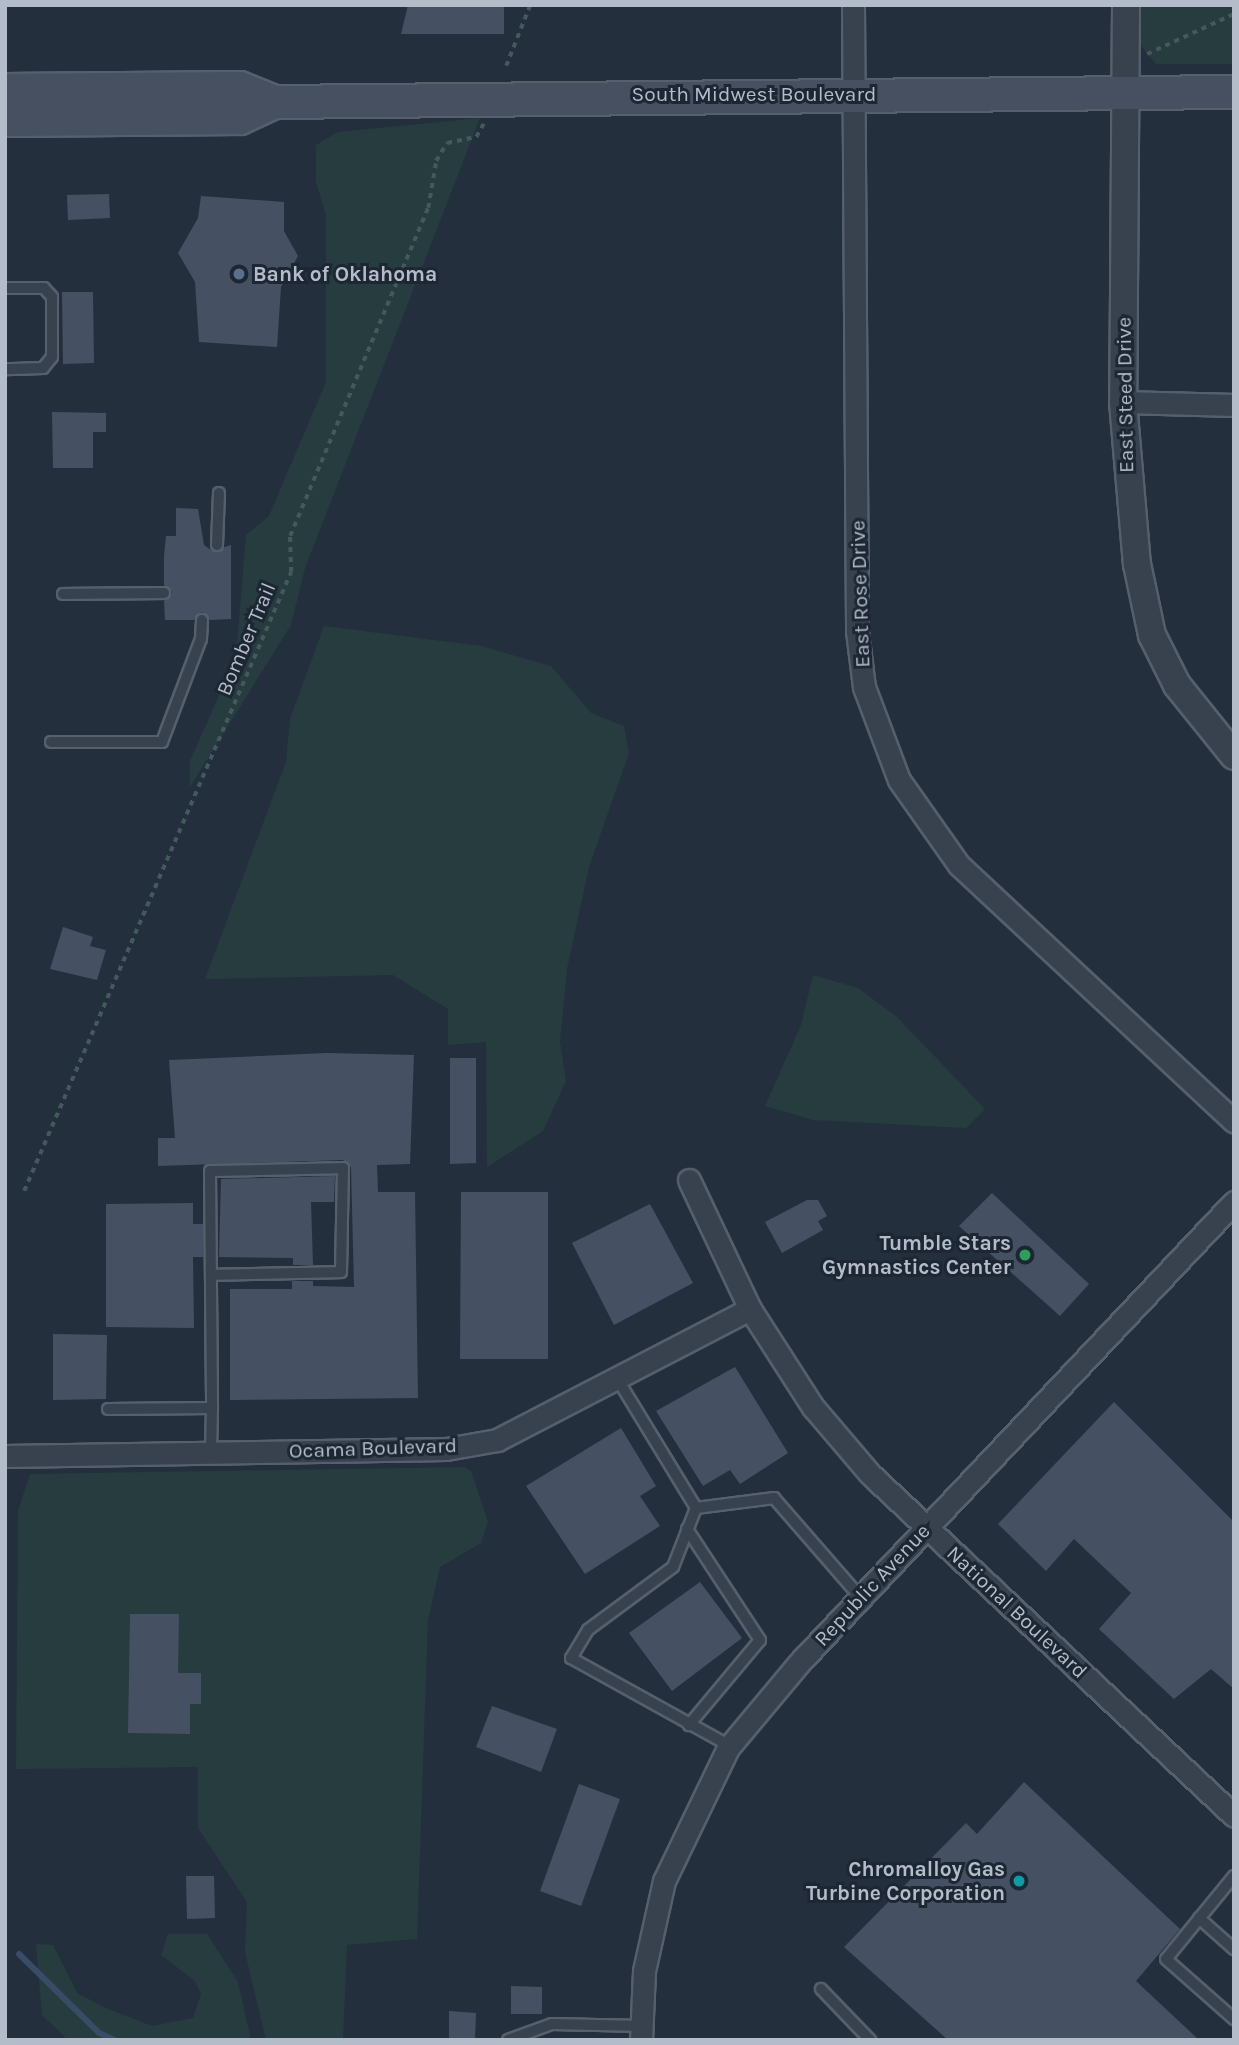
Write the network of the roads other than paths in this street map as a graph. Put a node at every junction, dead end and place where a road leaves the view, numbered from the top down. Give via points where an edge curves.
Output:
1 (853, 5) edge
2 (1126, 5) edge
3 (5, 90) edge
4 (1125, 92) junction
5 (1234, 92) edge
6 (856, 94) junction
7 (275, 102) junction
8 (5, 120) edge
9 (5, 288) edge
10 (5, 369) edge
11 (1123, 401) junction
12 (1234, 405) edge
13 (219, 493) dead end
14 (217, 545) dead end
15 (164, 593) dead end
16 (63, 594) dead end
17 (202, 620) dead end
18 (51, 742) dead end
19 (1234, 756) edge
20 (1234, 1121) edge
21 (688, 1180) dead end
22 (1234, 1202) edge
23 (211, 1275) junction
24 (750, 1309) junction
25 (618, 1380) junction
26 (212, 1408) junction
27 (108, 1409) dead end
28 (211, 1452) junction
29 (5, 1456) edge
30 (696, 1508) junction
31 (926, 1527) junction
32 (687, 1529) junction
33 (861, 1598) junction
34 (689, 1725) junction
35 (730, 1746) junction
36 (1234, 1816) edge
37 (1234, 1876) edge
38 (1199, 1917) junction
39 (1234, 1949) edge
40 (821, 1989) dead end
41 (1234, 2019) edge
42 (641, 2033) edge
43 (509, 2040) edge
44 (870, 2040) edge

1 - 6 street, East Rose Drive
2 - 4 street, East Steed Drive
3 - 7 main road, South Midwest Boulevard via 240,88
4 - 5 main road, South Midwest Boulevard
4 - 6 main road, South Midwest Boulevard
4 - 11 street, East Steed Drive
6 - 7 main road, South Midwest Boulevard
6 - 20 street, East Rose Drive via 857,631 864,687 881,736 899,780 959,865
7 - 8 main road, South Midwest Boulevard via 240,118
9 - 10 lane via 44,288 52,297 52,357 43,368
11 - 12 street
11 - 19 street, East Steed Drive via 1126,486 1152,635 1177,685
13 - 14 lane
15 - 16 lane
17 - 18 lane via 201,639 162,742
21 - 24 street, National Boulevard
22 - 31 street, Republic Avenue
23 - 23 lane via 210,1171 343,1168 341,1272
23 - 26 lane
24 - 25 street, Ocama Boulevard
24 - 31 street, National Boulevard via 813,1407
25 - 28 street, Ocama Boulevard via 498,1440 446,1449
25 - 30 lane
26 - 27 lane
26 - 28 lane
28 - 29 street, Ocama Boulevard
30 - 32 lane
30 - 33 lane via 774,1498
31 - 33 street, Republic Avenue
31 - 36 street, National Boulevard
32 - 34 lane via 760,1640
32 - 34 lane via 673,1567 588,1630 571,1658
33 - 35 street, Republic Avenue
34 - 35 lane
35 - 42 street, Republic Avenue via 664,1881 644,1971
37 - 38 lane
38 - 39 lane
38 - 41 lane via 1166,1959
40 - 44 lane
42 - 43 lane via 552,2024

